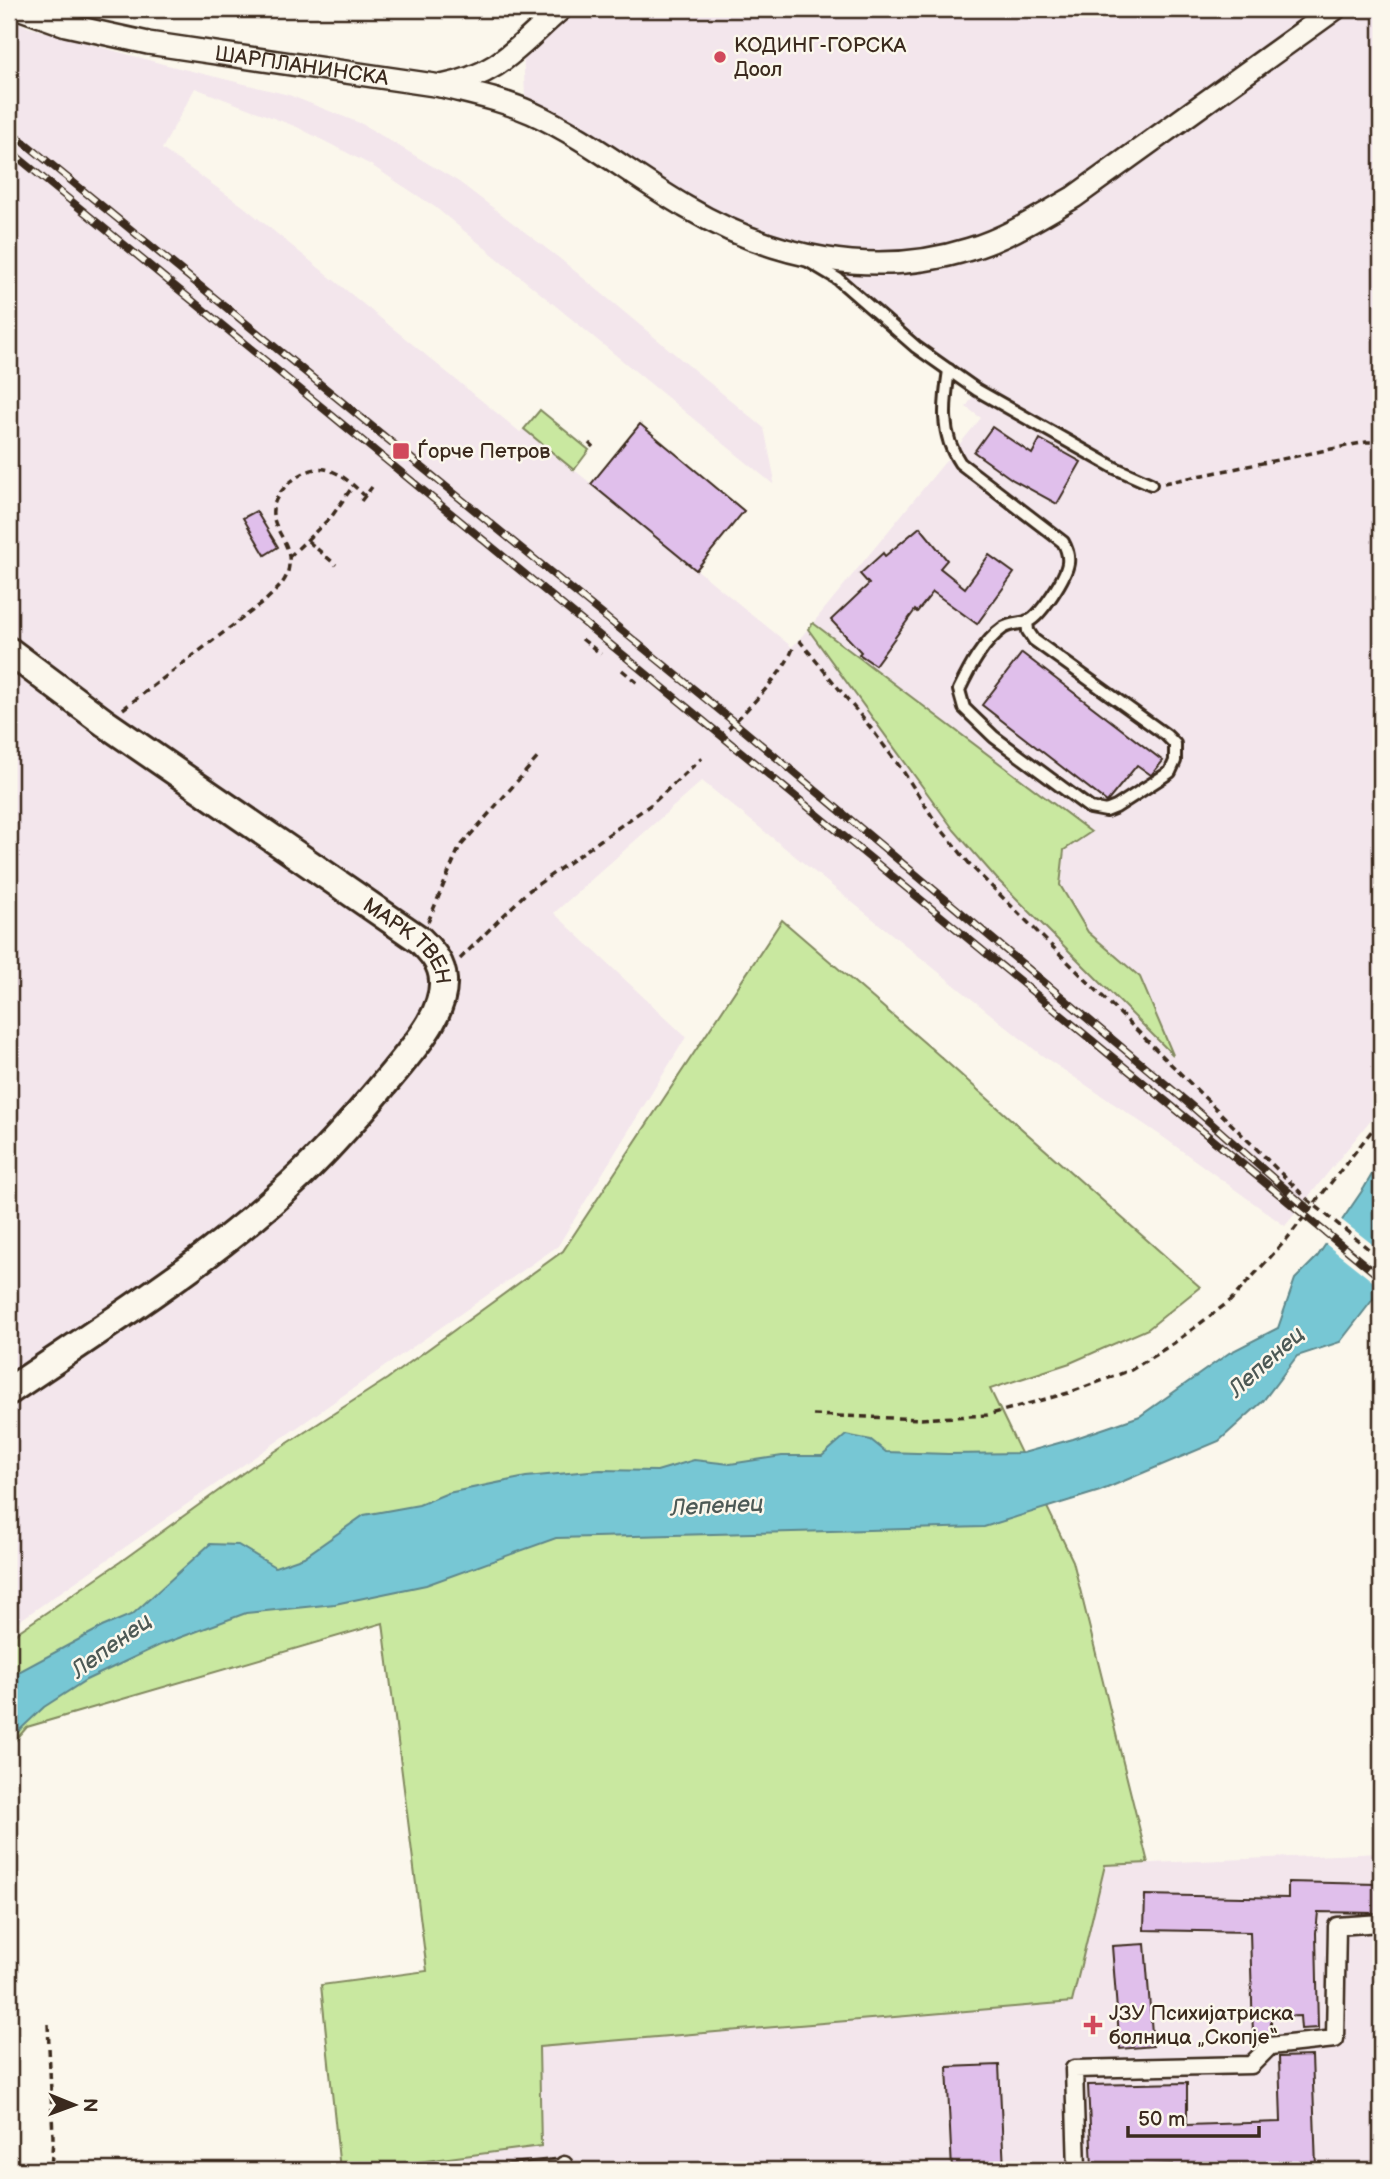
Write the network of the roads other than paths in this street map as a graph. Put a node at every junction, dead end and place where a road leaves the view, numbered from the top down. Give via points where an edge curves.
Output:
1 (21, 9) edge
2 (1335, 9) edge
3 (558, 10) edge
4 (442, 86) junction
5 (794, 253) junction
6 (949, 370) junction
7 (1152, 484) road end
8 (1027, 621) junction
9 (9, 651) edge
10 (9, 1391) edge
11 (1381, 1923) edge
12 (564, 2167) edge
13 (510, 2170) edge
14 (1077, 2170) edge

1 - 4 street, ШАРПЛАНИНСКА via 66,25 148,43
2 - 5 street via 1074,197 1028,224 971,249 924,260 877,264
3 - 4 street, ШАРПЛАНИНСКА via 493,68
4 - 5 street via 532,113 731,232
5 - 6 lane via 838,279
6 - 7 lane via 1115,468
6 - 8 lane via 945,397 949,447 960,463 1063,542 1068,551 1065,575 1038,614
8 - 8 lane via 1004,628 988,643 959,690 964,708 994,737 1090,808 1106,811 1116,807 1170,772 1175,744 1034,640
9 - 10 street, МАРК ТВЕН via 105,723 420,940 436,956 443,979 441,1000 413,1048 302,1174 148,1297
11 - 14 street via 1337,1926 1335,2039 1270,2046 1251,2065 1074,2069
12 - 13 lane

